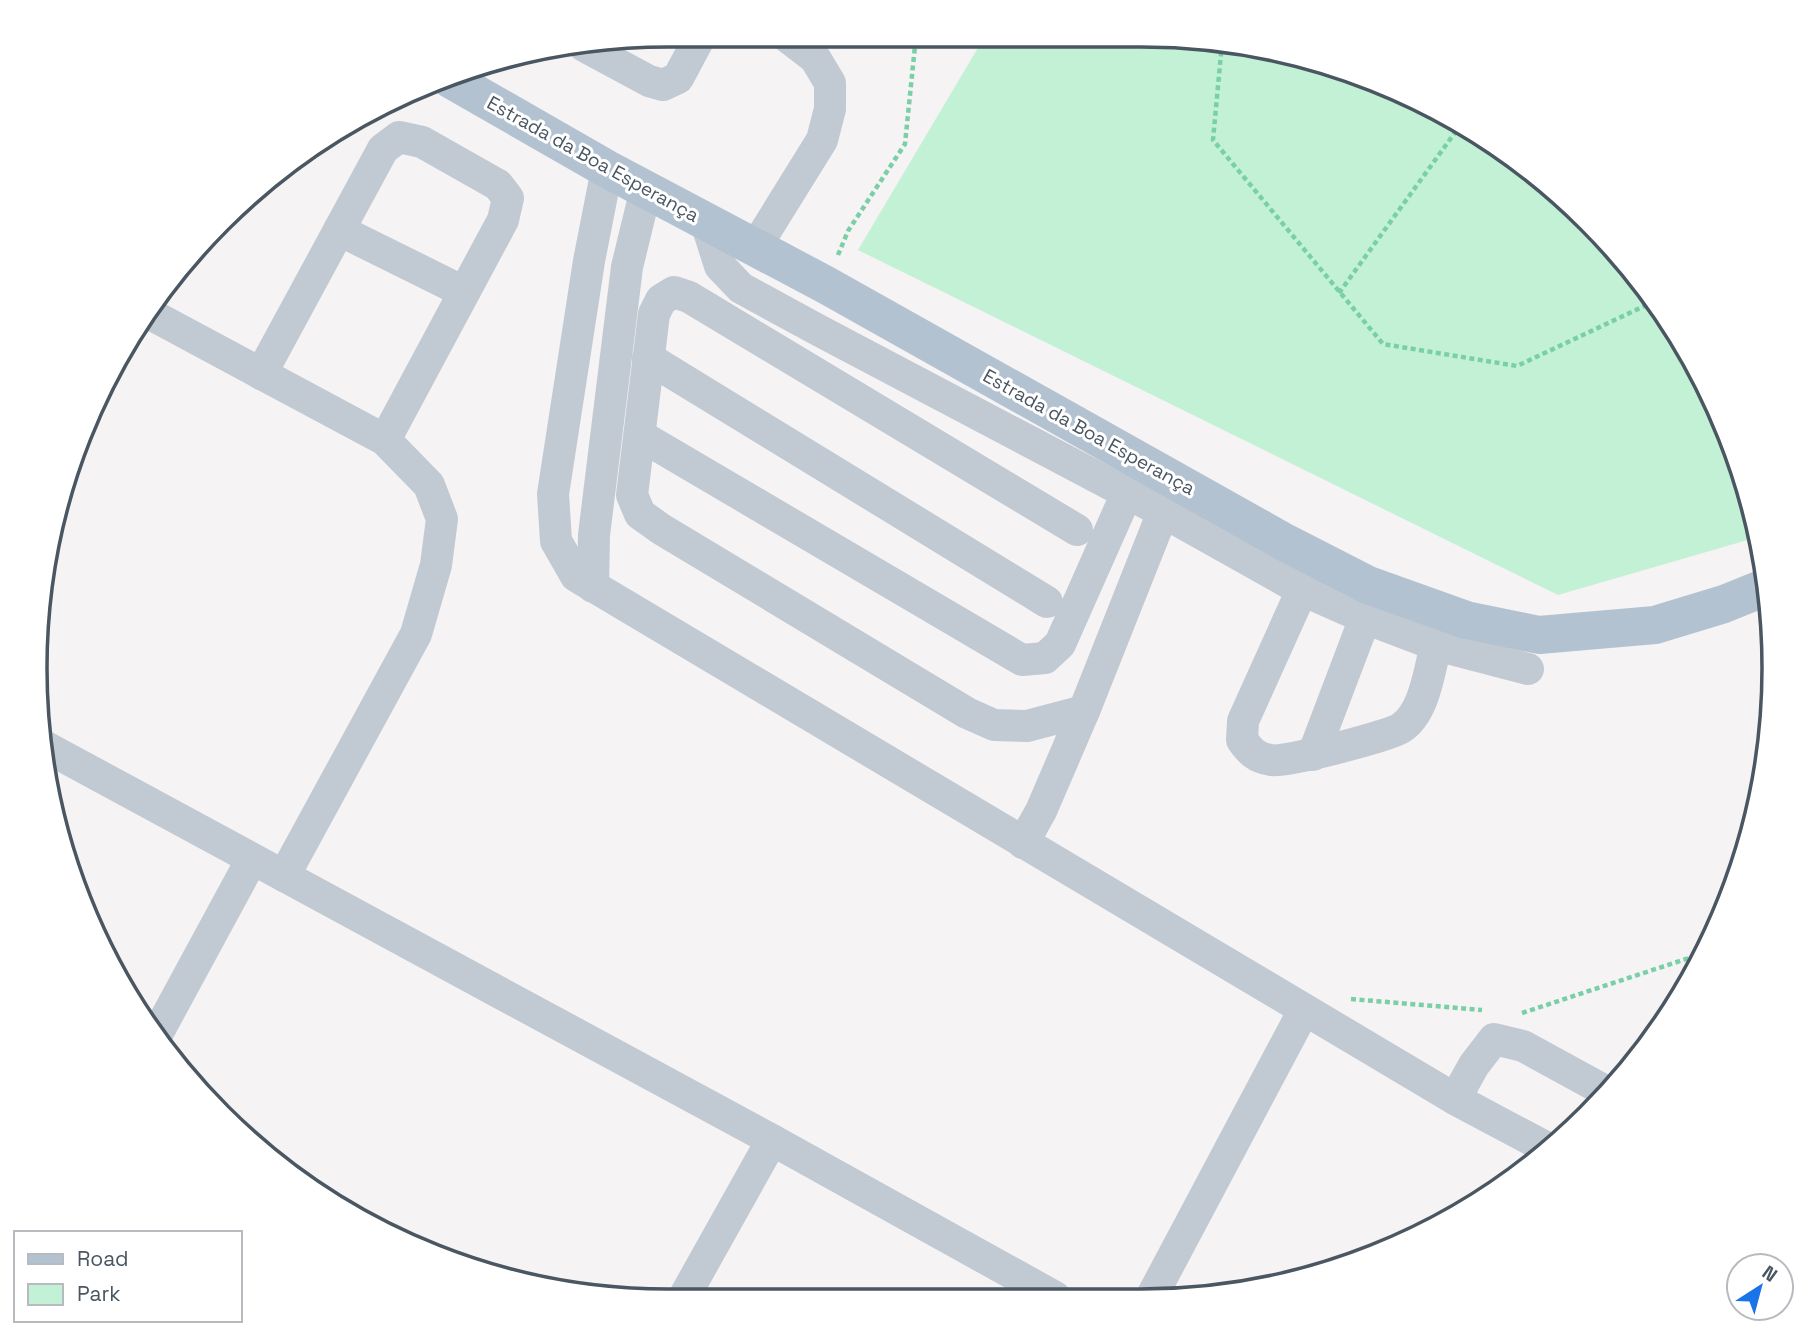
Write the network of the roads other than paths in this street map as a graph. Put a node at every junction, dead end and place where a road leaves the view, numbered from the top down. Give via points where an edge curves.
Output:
1 (695, 47) edge
2 (801, 47) edge
3 (595, 52) edge
4 (458, 84) edge
5 (607, 169) junction
6 (646, 189) junction
7 (706, 222) junction
8 (339, 230) junction
9 (771, 256) junction
10 (826, 285) junction
11 (464, 292) junction
12 (778, 307) junction
13 (156, 317) edge
14 (820, 331) junction
15 (648, 358) junction
16 (261, 374) junction
17 (641, 436) junction
18 (385, 439) junction
19 (1127, 493) junction
20 (1163, 513) junction
21 (1077, 530) dead end
22 (593, 587) junction
23 (1303, 590) junction
24 (1756, 591) edge
25 (1048, 602) dead end
26 (1365, 618) junction
27 (1436, 645) junction
28 (1528, 669) dead end
29 (1084, 711) junction
30 (53, 751) edge
31 (1312, 755) junction
32 (1023, 843) junction
33 (252, 859) junction
34 (284, 876) junction
35 (1304, 1010) junction
36 (161, 1026) edge
37 (1598, 1087) edge
38 (1455, 1099) junction
39 (772, 1140) junction
40 (1539, 1144) edge
41 (1156, 1288) edge
42 (688, 1289) edge
43 (1041, 1289) edge

1 - 3 lane via 678,78 663,85
2 - 9 lane via 815,58 830,83 830,109 822,140
4 - 5 main road, Estrada da Boa Esperança
5 - 6 main road, Estrada da Boa Esperança
5 - 22 lane via 553,494 556,541 576,576
6 - 7 main road, Estrada da Boa Esperança
6 - 22 lane via 627,267 594,535
7 - 9 main road, Estrada da Boa Esperança
7 - 12 lane via 720,266 741,288
8 - 11 lane
8 - 11 lane via 383,149 399,137 422,142 498,185 508,198 503,220
8 - 16 lane
9 - 10 main road, Estrada da Boa Esperança
9 - 12 lane
10 - 14 lane
10 - 24 main road, Estrada da Boa Esperança via 1286,543 1368,585 1466,620 1539,635 1655,625
11 - 18 lane
12 - 14 lane
13 - 16 lane
14 - 19 lane
15 - 17 lane
15 - 21 lane via 654,314 661,300 674,292 689,297
15 - 25 lane
16 - 18 lane
17 - 19 lane via 1022,660 1045,658 1060,644
17 - 29 lane via 632,495 640,514 661,529 994,725 1027,726
18 - 34 lane via 429,485 442,519 436,565 416,634
19 - 20 lane
20 - 23 lane
20 - 29 lane
22 - 32 lane
23 - 26 lane
23 - 31 lane via 1244,721 1242,740 1252,754 1273,761
26 - 27 lane
26 - 31 lane
27 - 28 lane
27 - 31 lane via 1418,709 1401,728
29 - 32 lane
30 - 33 lane
32 - 35 lane
33 - 34 lane
33 - 36 lane
34 - 39 lane
35 - 38 lane
35 - 41 lane
37 - 38 lane via 1523,1046 1494,1039
38 - 40 lane
39 - 42 lane
39 - 43 lane

